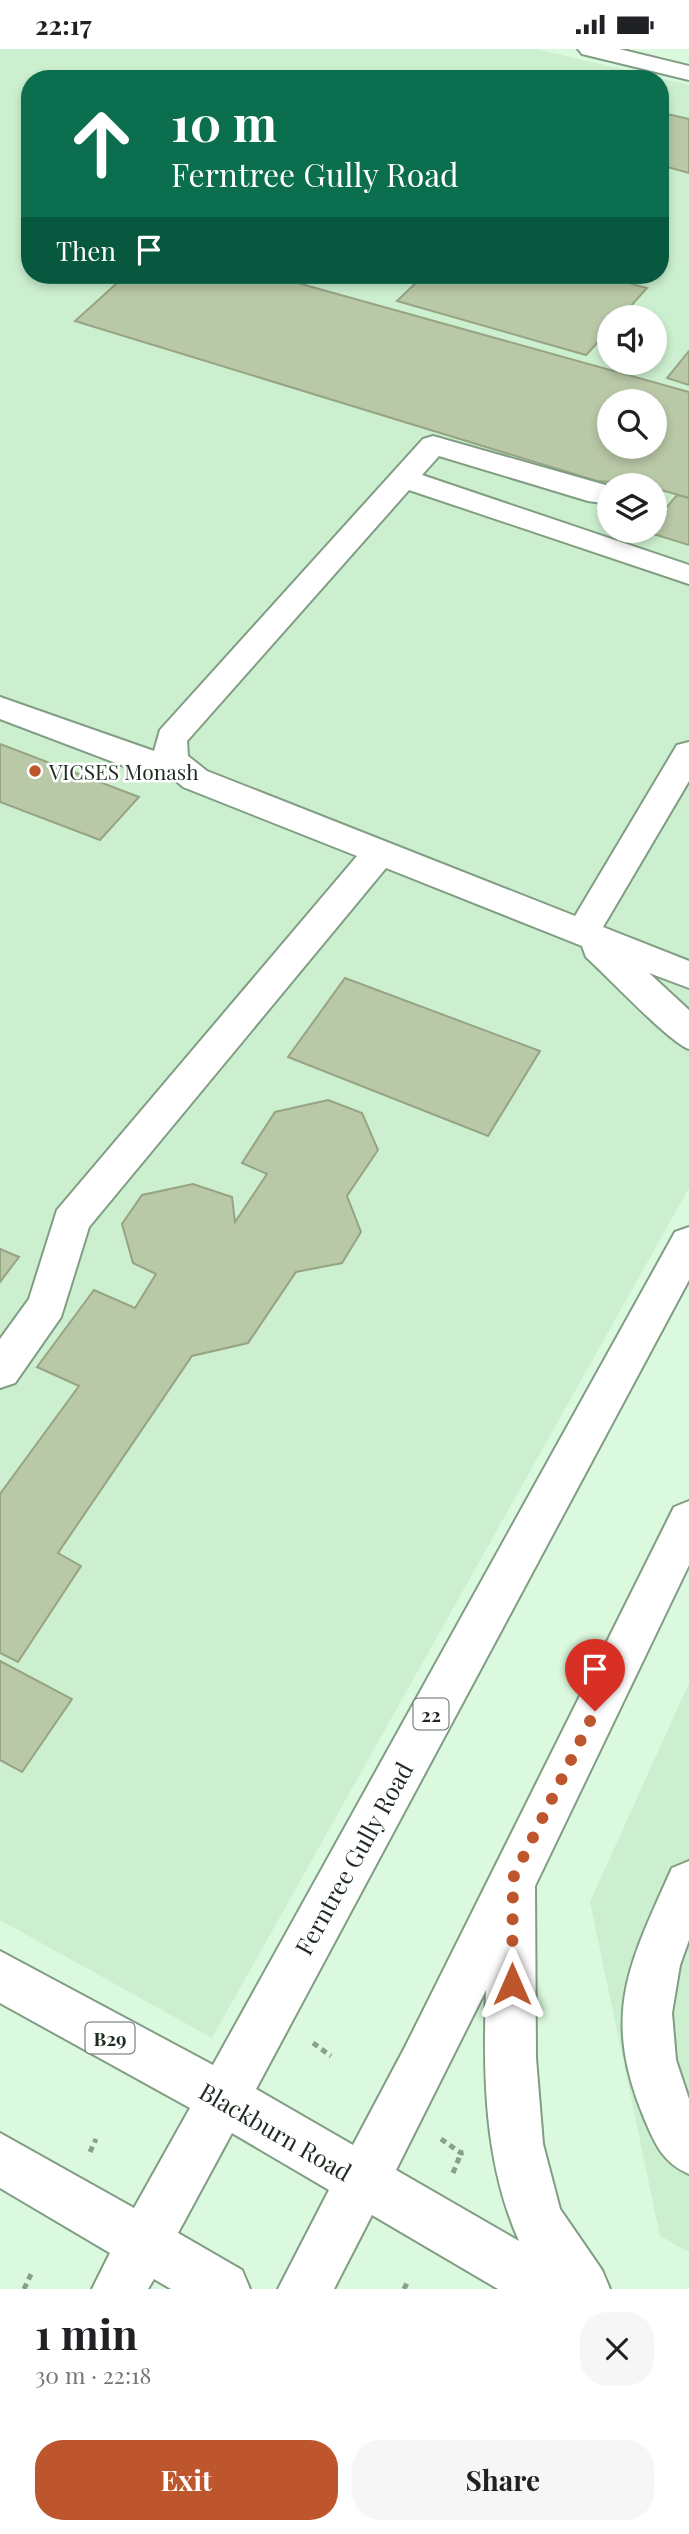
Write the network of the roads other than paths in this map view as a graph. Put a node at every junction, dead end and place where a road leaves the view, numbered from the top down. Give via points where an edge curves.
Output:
1 (601, 50) edge
2 (689, 73) edge
3 (403, 478) junction
4 (597, 493) edge
5 (689, 575) edge
6 (0, 707) edge
7 (88, 709) dead end
8 (66, 732) junction
9 (689, 753) edge
10 (171, 758) junction
11 (380, 852) junction
12 (582, 933) junction
13 (689, 975) edge
14 (689, 1035) edge
15 (689, 1243) edge
16 (0, 1371) edge
17 (689, 1520) edge
18 (513, 1878) junction
19 (689, 1885) edge
20 (0, 1976) edge
21 (222, 2098) junction
22 (689, 2148) edge
23 (0, 2159) edge
24 (362, 2180) junction
25 (144, 2243) junction
26 (119, 2289) edge
27 (223, 2289) edge
28 (305, 2289) edge
29 (550, 2289) edge
30 (583, 2289) edge

1 - 2 main road
3 - 4 main road via 433,445
3 - 5 main road
3 - 10 main road via 172,738
6 - 8 main road
7 - 8 main road
8 - 10 main road via 149,763
9 - 12 main road
10 - 11 main road via 195,779
11 - 12 main road
11 - 16 main road via 71,1221 47,1305
12 - 13 main road
12 - 14 main road
15 - 21 main road, Ferntree Gully Road / 22
17 - 18 main road
18 - 24 main road
18 - 30 main road via 515,2145 536,2219
19 - 22 main road via 655,1964 646,2009 649,2054 659,2094
20 - 21 main road, Blackburn Road / B29
21 - 24 main road, Blackburn Road / B29
21 - 25 main road, Ferntree Gully Road / 22
23 - 25 main road
24 - 28 main road
24 - 29 main road, Blackburn Road / B29
25 - 26 main road, Ferntree Gully Road / 22
25 - 27 main road

